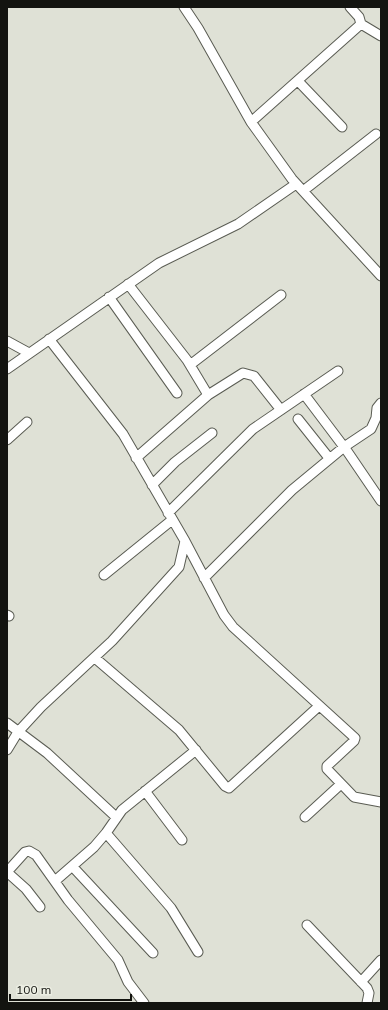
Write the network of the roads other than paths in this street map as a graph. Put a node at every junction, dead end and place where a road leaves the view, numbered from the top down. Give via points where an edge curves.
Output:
1 (184, 7) edge
2 (350, 7) edge
3 (361, 24) junction
4 (381, 36) edge
5 (298, 81) junction
6 (251, 122) junction
7 (342, 127) dead end
8 (376, 134) dead end
9 (300, 188) junction
10 (381, 276) edge
11 (128, 284) junction
12 (280, 294) dead end
13 (109, 297) junction
14 (49, 339) junction
15 (7, 341) edge
16 (29, 353) junction
17 (190, 366) junction
18 (7, 369) edge
19 (338, 371) dead end
20 (177, 393) dead end
21 (304, 394) junction
22 (208, 395) junction
23 (381, 403) edge
24 (281, 410) junction
25 (298, 419) dead end
26 (27, 422) dead end
27 (378, 423) edge
28 (212, 433) dead end
29 (7, 440) edge
30 (344, 447) junction
31 (136, 458) junction
32 (330, 458) junction
33 (152, 485) junction
34 (378, 488) edge
35 (381, 501) edge
36 (170, 516) junction
37 (185, 541) junction
38 (104, 575) dead end
39 (204, 578) junction
40 (95, 658) junction
41 (320, 706) junction
42 (7, 723) edge
43 (18, 732) junction
44 (7, 750) edge
45 (196, 750) junction
46 (341, 784) junction
47 (145, 791) junction
48 (381, 802) edge
49 (116, 817) junction
50 (305, 817) dead end
51 (106, 833) junction
52 (182, 840) dead end
53 (72, 866) junction
54 (7, 872) edge
55 (55, 881) junction
56 (40, 907) dead end
57 (308, 925) dead end
58 (198, 952) dead end
59 (153, 953) dead end
60 (381, 960) edge
61 (361, 982) junction
62 (144, 1003) edge
63 (367, 1003) edge

1 - 6 street
2 - 3 street via 359,17
3 - 4 street
3 - 5 street
5 - 6 street
5 - 7 street
6 - 9 street
8 - 9 street
9 - 10 street
9 - 11 street via 238,224 159,264
11 - 13 street
11 - 17 street
12 - 17 street
13 - 14 street
13 - 20 street
14 - 16 street
14 - 31 street via 123,434
15 - 16 street
16 - 18 street
17 - 22 street
19 - 21 street
21 - 24 street
21 - 30 street
22 - 24 street via 243,373 248,373 254,376
22 - 31 street
23 - 27 street via 377,408
24 - 36 street via 253,429
25 - 32 street
26 - 29 street
27 - 30 street
28 - 33 street via 175,462
30 - 32 street
30 - 34 street
31 - 33 street
32 - 39 street via 282,499
33 - 36 street
34 - 35 street
36 - 37 street
36 - 38 street
37 - 39 street
37 - 40 street via 179,567
39 - 41 street via 233,627
40 - 43 street via 41,707
40 - 45 street via 173,725
41 - 45 street via 232,788 225,786
41 - 46 street via 355,739 326,767
42 - 43 street
43 - 44 street
43 - 49 street via 47,753
45 - 47 street
46 - 48 street via 356,798
46 - 50 street
47 - 49 street
47 - 52 street
49 - 51 street
51 - 53 street
51 - 58 street via 171,908
53 - 55 street
53 - 59 street
54 - 55 street via 25,852 29,851 36,855
54 - 56 street via 26,889
55 - 62 street via 118,960 128,982
57 - 61 street
60 - 61 street
61 - 63 street via 369,993

